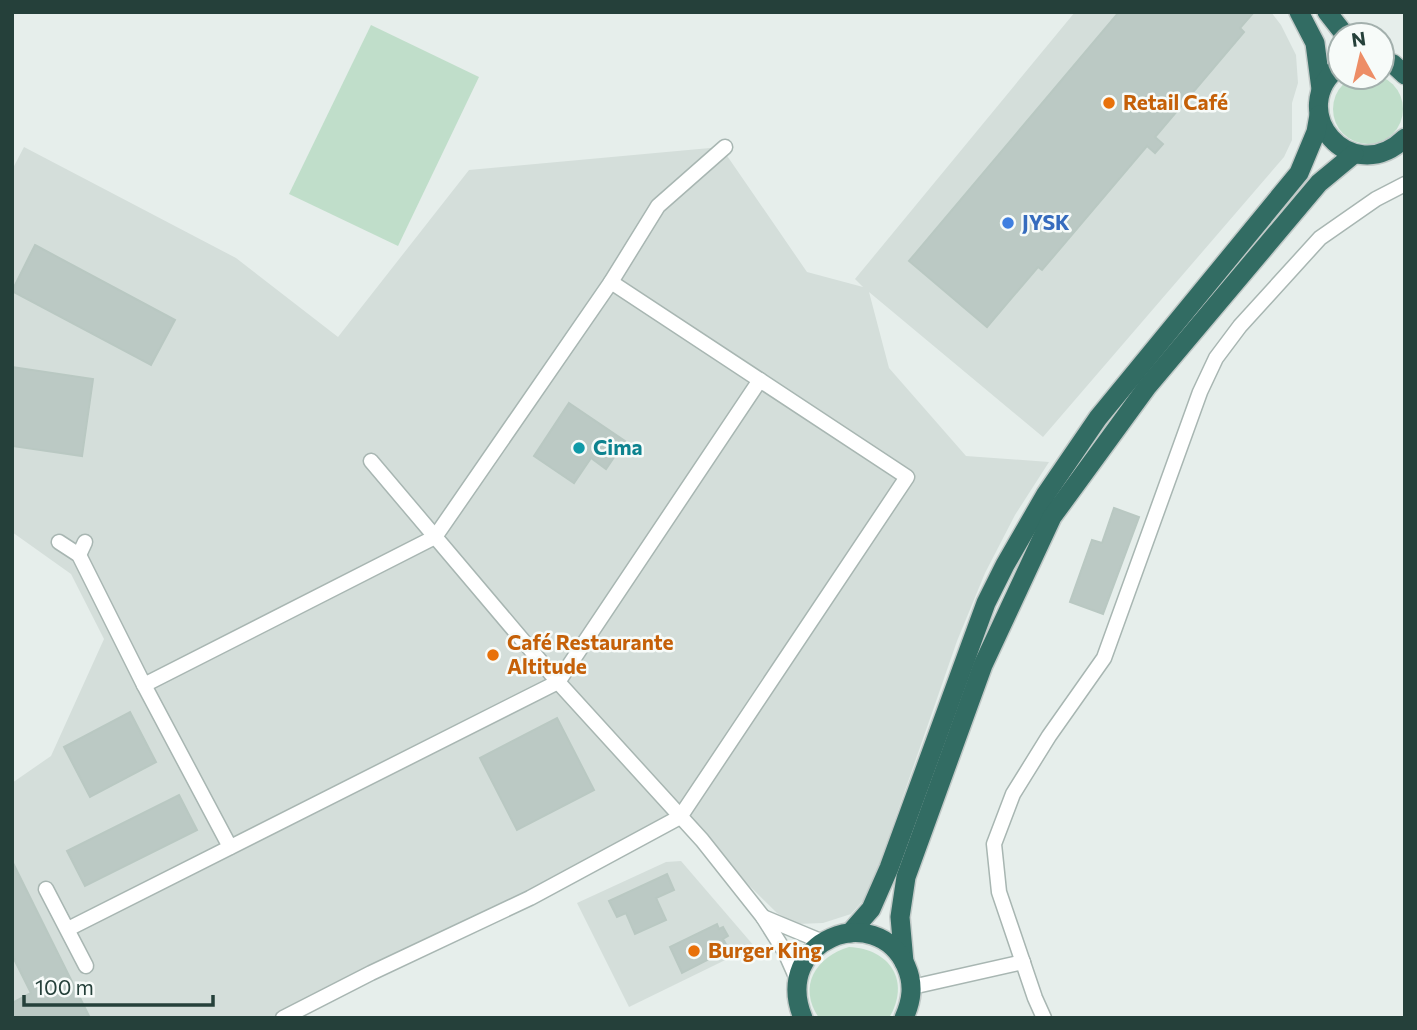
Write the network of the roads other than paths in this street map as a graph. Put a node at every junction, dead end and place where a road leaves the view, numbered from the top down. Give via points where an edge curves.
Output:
1 (1300, 12) edge
2 (1326, 80) edge
3 (1321, 89) junction
4 (1319, 115) junction
5 (1401, 146) edge
6 (725, 147) dead end
7 (1354, 154) junction
8 (1405, 184) edge
9 (611, 282) junction
10 (760, 380) junction
11 (371, 461) dead end
12 (435, 537) junction
13 (59, 542) dead end
14 (558, 682) junction
15 (144, 685) junction
16 (681, 817) junction
17 (230, 847) junction
18 (46, 889) dead end
19 (763, 917) junction
20 (68, 929) junction
21 (850, 933) junction
22 (822, 942) junction
23 (904, 961) junction
24 (1023, 962) junction
25 (86, 966) dead end
26 (797, 979) junction
27 (912, 987) junction
28 (283, 1018) edge
29 (803, 1018) edge
30 (904, 1018) edge
31 (1044, 1018) edge

1 - 3 highway via 1315,43
2 - 3 highway
3 - 4 highway
4 - 7 highway via 1331,140
4 - 21 highway via 1317,132 1299,173 1098,418 1005,565 959,673 889,868 871,909
5 - 7 highway via 1382,154
6 - 9 street via 658,206
7 - 23 highway via 1319,183 1147,387 1052,517 983,665 906,877 900,917
8 - 24 street via 1320,238 1216,358 1104,658 1013,794 995,844 999,892
9 - 10 street
9 - 12 street
10 - 14 street
10 - 16 street via 907,477
11 - 12 street
12 - 14 street
12 - 15 street
13 - 15 street via 82,549
14 - 16 street
14 - 17 street
15 - 17 street
16 - 19 street
16 - 28 street via 530,898
17 - 20 street
18 - 20 street
19 - 22 street
19 - 26 street
20 - 25 street
21 - 22 highway
21 - 23 highway via 881,939
22 - 26 highway via 802,964
23 - 27 highway
24 - 27 street
24 - 31 street
26 - 29 highway
27 - 30 highway

